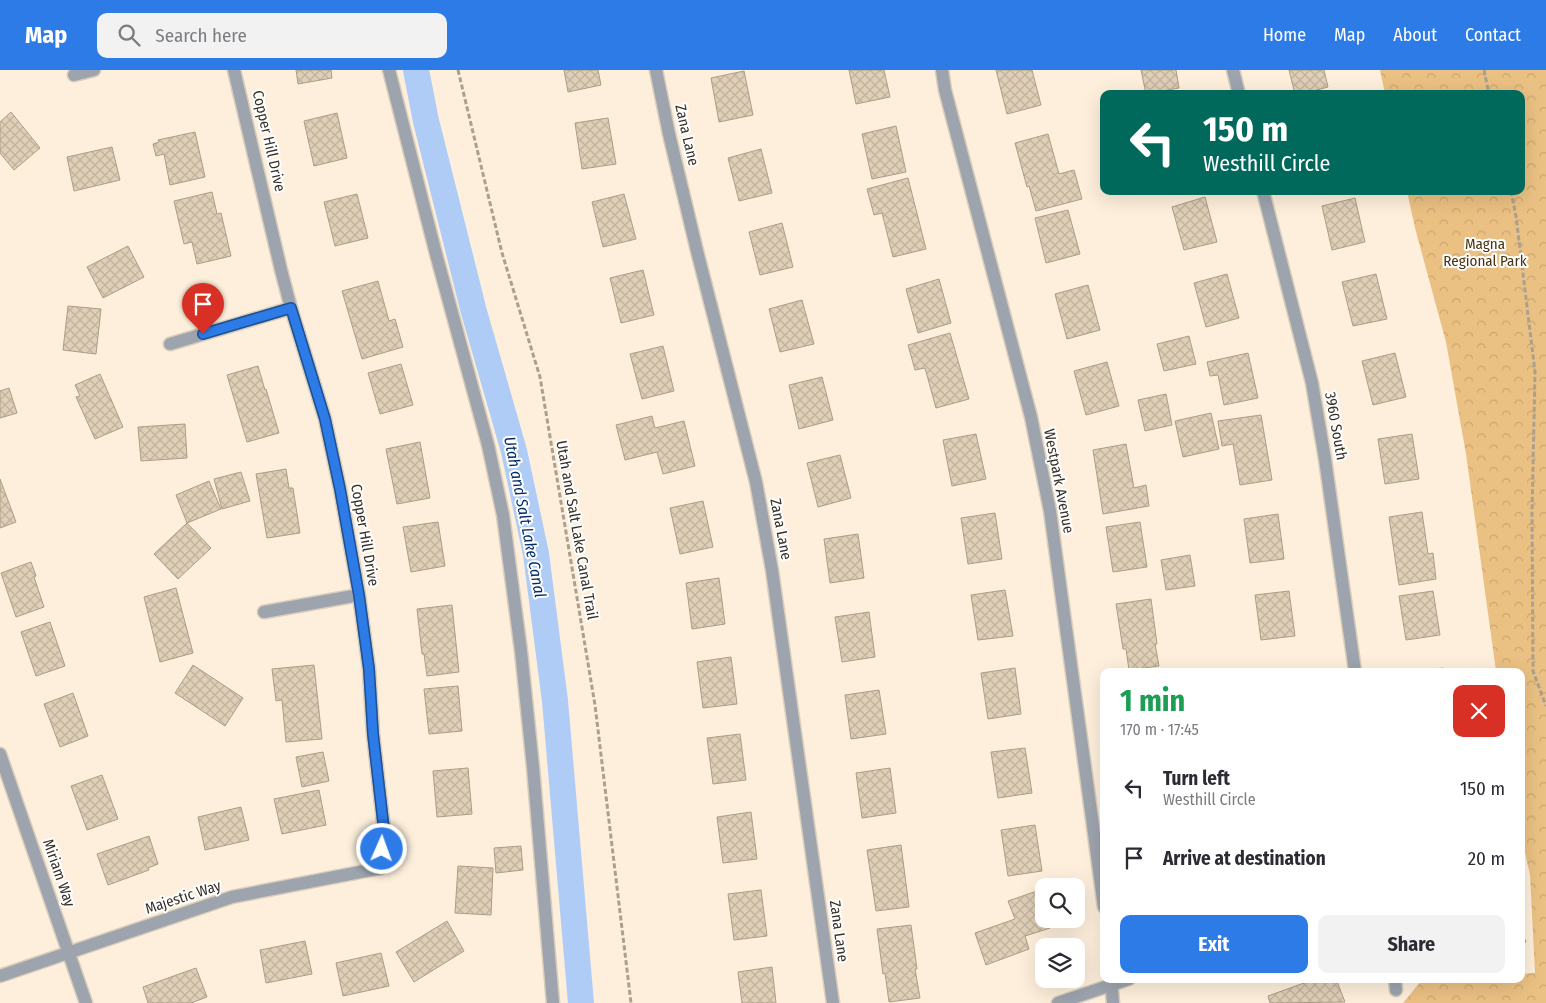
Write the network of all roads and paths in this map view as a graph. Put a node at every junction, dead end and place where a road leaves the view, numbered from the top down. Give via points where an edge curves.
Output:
1 (94, 70) edge
2 (234, 70) edge
3 (389, 70) edge
4 (458, 70) edge
5 (656, 70) edge
6 (942, 70) edge
7 (1233, 70) edge
8 (1484, 70) edge
9 (74, 74) dead end
10 (1238, 90) edge
11 (1488, 90) edge
12 (1264, 195) edge
13 (1512, 195) edge
14 (291, 308) junction
15 (170, 344) dead end
16 (359, 595) junction
17 (264, 612) dead end
18 (1355, 668) edge
19 (1546, 706) edge
20 (0, 754) edge
21 (381, 868) joint
22 (1100, 878) edge
23 (69, 952) junction
24 (0, 976) edge
25 (1109, 983) edge
26 (1112, 983) edge
27 (86, 1003) edge
28 (553, 1003) edge
29 (631, 1003) edge
30 (833, 1003) edge
31 (1058, 1003) edge
32 (1113, 1003) edge

1 - 9 street
2 - 14 street, Copper Hill Drive
3 - 28 street via 488,445 503,515 533,767
4 - 29 path, Utah and Salt Lake Canal Trail via 502,253 540,377 595,705
5 - 30 street, Zana Lane via 756,482 772,570
6 - 22 street, Westpark Avenue via 1031,418 1050,511
7 - 10 street
8 - 11 path
12 - 18 street, 3960 South via 1312,383 1326,459
13 - 19 path via 1535,372 1533,671
14 - 15 street
14 - 16 street, Copper Hill Drive via 325,419
16 - 17 street
16 - 21 street, Copper Hill Drive via 384,830
20 - 23 street, Miriam Way
21 - 23 street, Majestic Way via 232,897
23 - 24 street, Majestic Way
23 - 27 street, Miriam Way
25 - 31 street
26 - 32 street

